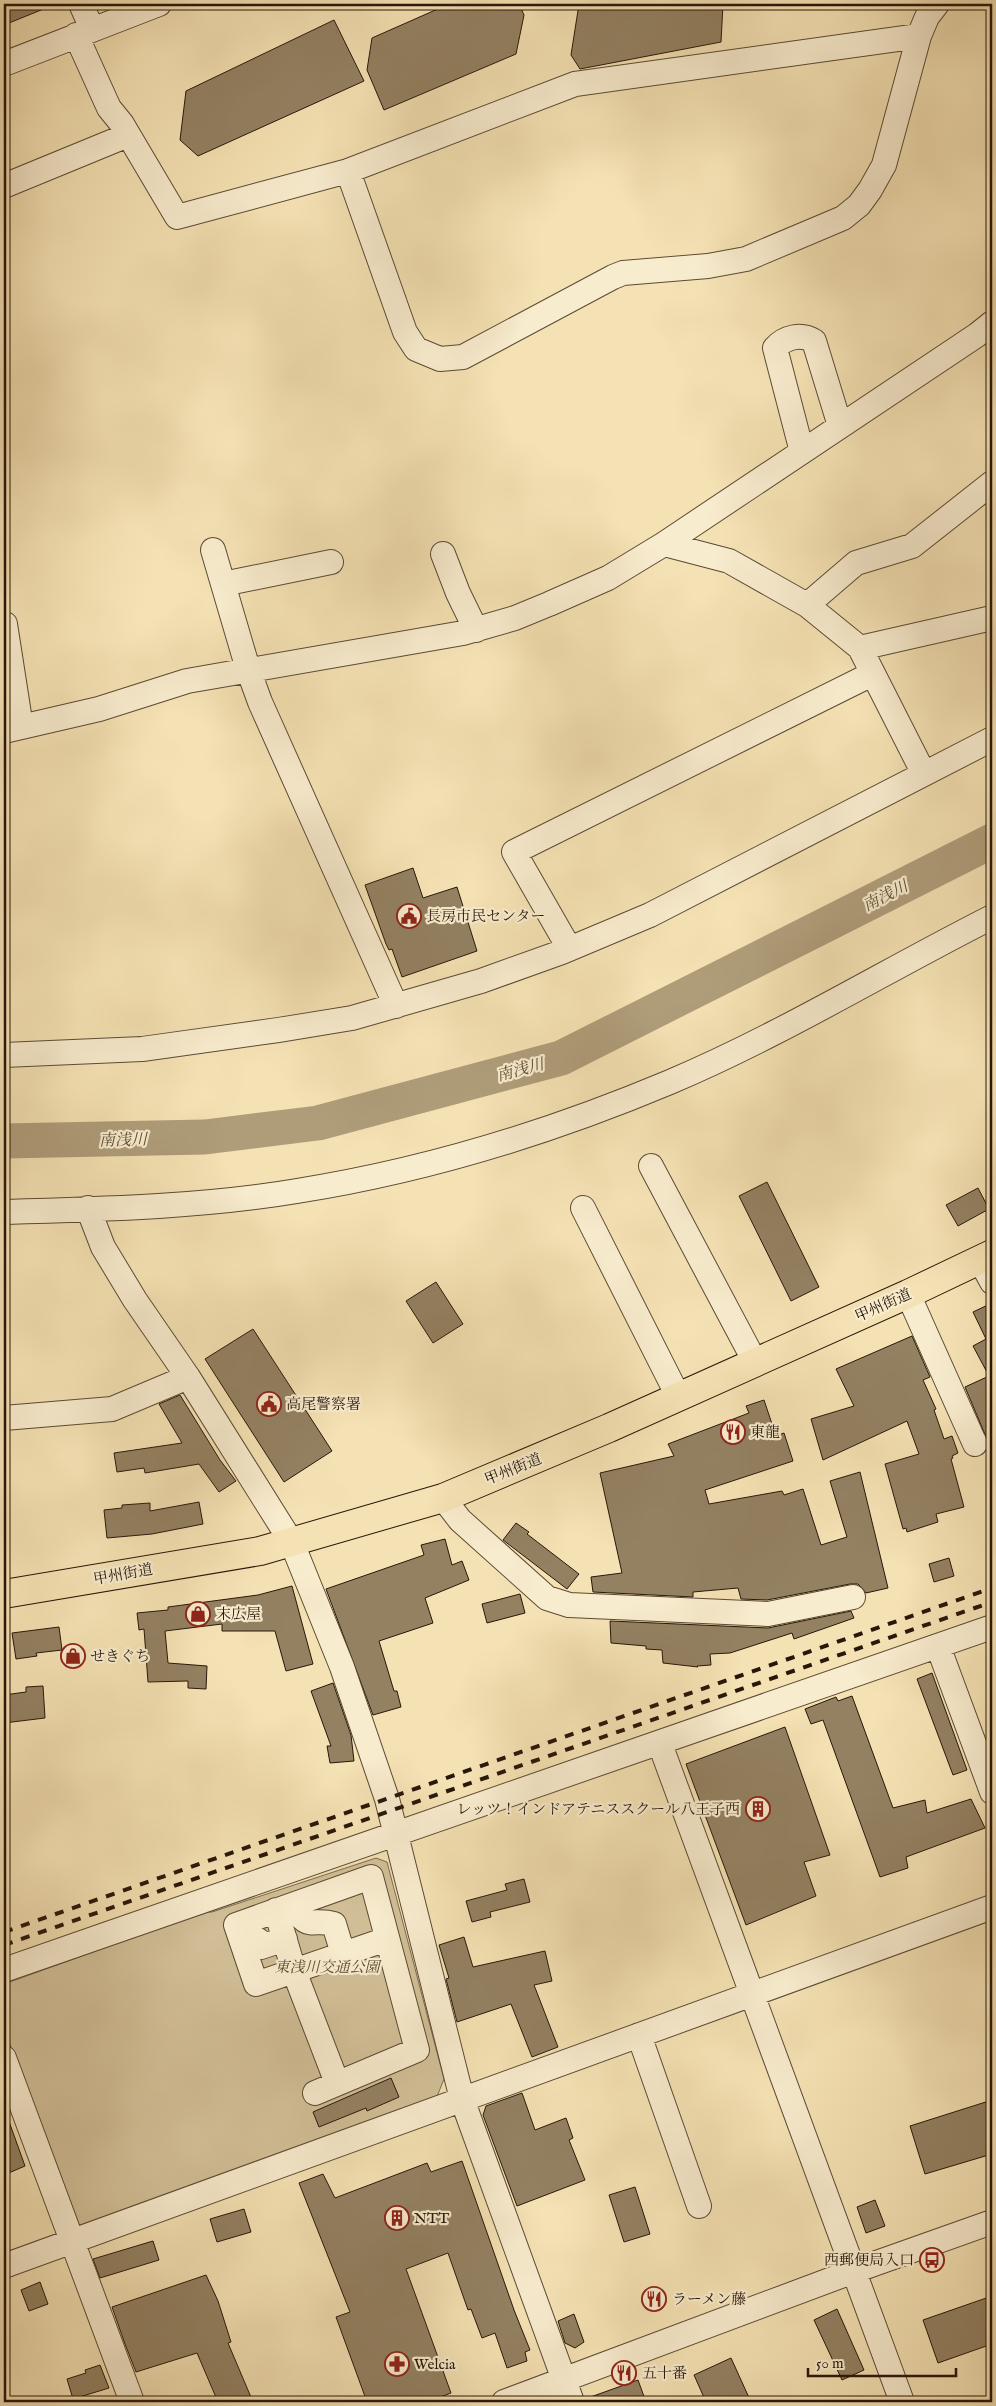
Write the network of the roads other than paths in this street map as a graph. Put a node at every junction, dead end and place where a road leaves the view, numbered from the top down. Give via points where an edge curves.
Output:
1 (81, 4) edge
2 (159, 4) edge
3 (937, 4) edge
4 (84, 32) junction
5 (919, 36) junction
6 (4, 64) edge
7 (128, 135) junction
8 (348, 171) junction
9 (4, 186) edge
10 (992, 323) edge
11 (840, 426) junction
12 (802, 452) junction
13 (992, 483) edge
14 (664, 544) junction
15 (213, 550) dead end
16 (443, 554) dead end
17 (331, 562) dead end
18 (223, 584) junction
19 (807, 606) junction
20 (992, 618) edge
21 (5, 624) edge
22 (476, 630) junction
23 (860, 648) junction
24 (248, 669) junction
25 (872, 674) junction
26 (12, 729) edge
27 (992, 739) edge
28 (924, 774) junction
29 (992, 916) edge
30 (569, 948) junction
31 (396, 1006) junction
32 (4, 1055) edge
33 (650, 1166) dead end
34 (88, 1208) junction
35 (583, 1208) dead end
36 (4, 1212) edge
37 (988, 1265) edge
38 (908, 1294) junction
39 (754, 1362) junction
40 (188, 1377) junction
41 (678, 1396) junction
42 (4, 1418) edge
43 (974, 1442) dead end
44 (443, 1498) junction
45 (292, 1543) junction
46 (4, 1594) edge
47 (853, 1597) dead end
48 (992, 1627) edge
49 (938, 1646) junction
50 (660, 1744) junction
51 (992, 1792) edge
52 (395, 1833) junction
53 (286, 1907) junction
54 (992, 1907) edge
55 (285, 1939) junction
56 (387, 1939) junction
57 (244, 1945) junction
58 (343, 1954) junction
59 (4, 1970) edge
60 (294, 1971) junction
61 (752, 1994) junction
62 (639, 2034) junction
63 (446, 2038) junction
64 (417, 2050) junction
65 (4, 2058) edge
66 (337, 2083) junction
67 (314, 2093) dead end
68 (462, 2099) junction
69 (699, 2206) dead end
70 (992, 2222) edge
71 (72, 2242) junction
72 (4, 2266) edge
73 (854, 2271) junction
74 (568, 2392) edge
75 (132, 2402) edge
76 (504, 2402) edge
77 (902, 2402) edge

1 - 4 street
2 - 4 street
3 - 5 street via 926,17
4 - 6 street
4 - 7 street via 109,108
5 - 8 street via 575,84
5 - 8 street via 884,165 859,205 843,218 746,259 618,275 463,357 440,359 416,349 405,332
7 - 8 street via 177,217
7 - 9 street
10 - 11 street
11 - 12 street
11 - 12 street via 814,341 805,336 782,340 775,348
12 - 14 street
13 - 19 street via 912,546 856,563
14 - 19 street via 729,561
14 - 22 street via 608,578 515,618
15 - 18 street
16 - 22 street
17 - 18 street
18 - 24 street
19 - 23 street
20 - 23 street
21 - 26 street
22 - 24 street
23 - 25 street
24 - 26 street via 187,681 99,709
24 - 31 street
25 - 28 street
25 - 30 street via 514,852
27 - 28 street
28 - 30 street via 650,915
29 - 34 street via 710,1063 661,1085 533,1132 430,1163 296,1192
30 - 31 street via 481,981
31 - 32 street via 352,1018 142,1049
33 - 39 street
34 - 36 street
34 - 40 street via 103,1247
35 - 41 street
37 - 38 highway, 甲州街道
38 - 39 highway, 甲州街道
38 - 43 street
39 - 41 highway, 甲州街道
40 - 42 street via 112,1409
40 - 45 street
41 - 44 highway, 甲州街道
44 - 45 highway, 甲州街道
44 - 47 street via 460,1520 547,1598 569,1605 768,1614
45 - 46 highway, 甲州街道 via 260,1552
45 - 52 street via 342,1667 387,1799
48 - 49 street
49 - 50 street
49 - 51 street
50 - 52 street
50 - 61 street
52 - 59 street
52 - 63 street
53 - 55 street
53 - 56 street via 371,1878
53 - 57 street via 236,1925
53 - 58 street via 307,1923 334,1924
54 - 61 street
55 - 57 street via 261,1946 258,1940
55 - 60 street
56 - 58 street
56 - 64 street
57 - 60 street via 256,1984
58 - 60 street
60 - 66 street
61 - 62 street
61 - 73 street
62 - 68 street
62 - 69 street
63 - 64 street
63 - 68 street
64 - 66 street
65 - 71 street
66 - 67 street
68 - 71 street
68 - 74 street
70 - 73 street
71 - 72 street
71 - 75 street
73 - 74 street
73 - 77 street
74 - 76 street

